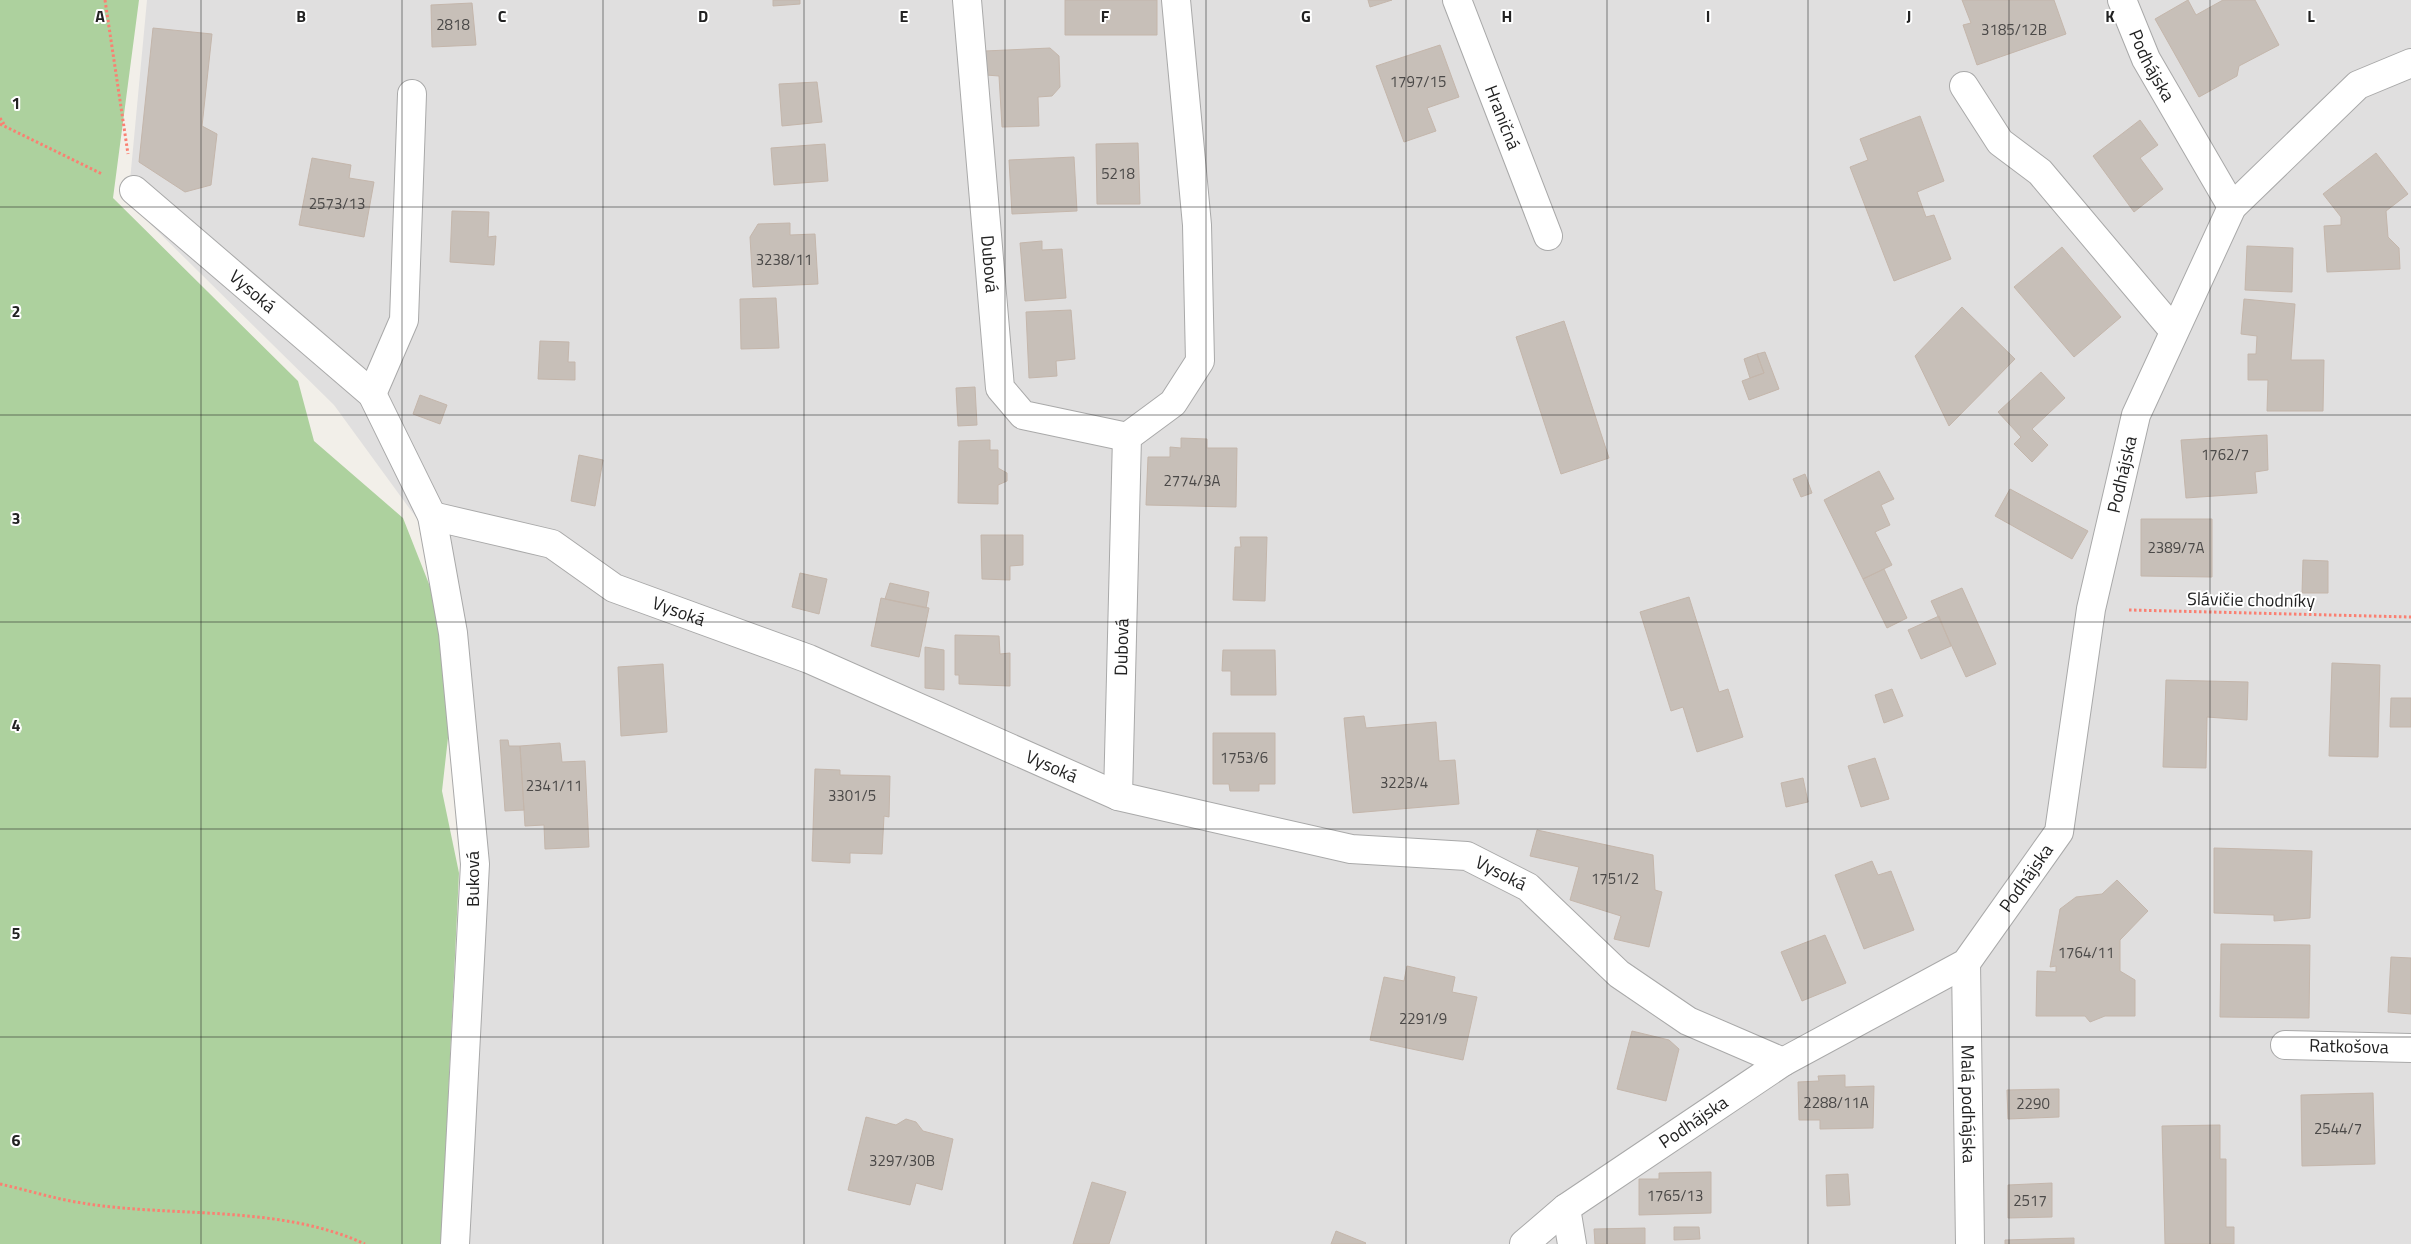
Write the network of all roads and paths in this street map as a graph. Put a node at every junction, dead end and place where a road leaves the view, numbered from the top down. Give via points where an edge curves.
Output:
1 (105, 0) edge
2 (967, 0) edge
3 (1176, 0) edge
4 (1457, 0) edge
5 (2122, 0) edge
6 (2411, 63) edge
7 (1964, 86) dead end
8 (412, 94) dead end
9 (0, 118) edge
10 (2, 124) edge
11 (134, 190) junction
12 (2232, 207) junction
13 (1548, 236) dead end
14 (2174, 331) junction
15 (372, 394) junction
16 (1127, 437) junction
17 (432, 516) junction
18 (2091, 610) junction
19 (2411, 617) edge
20 (1118, 796) junction
21 (1966, 964) junction
22 (2285, 1044) dead end
23 (2411, 1048) edge
24 (1783, 1062) junction
25 (0, 1184) edge
26 (1566, 1208) junction
27 (364, 1244) edge
28 (455, 1244) edge
29 (1524, 1244) edge
30 (1572, 1244) edge
31 (1970, 1244) edge

1 - 11 path
2 - 16 street, Dubová via 1000,388 1023,415
3 - 16 street via 1197,225 1200,360 1173,403
4 - 13 street, Hraničná
5 - 12 street, Podhájska via 2146,59
6 - 12 street, Podhájska via 2358,85
7 - 14 street via 2000,142 2040,172
8 - 15 street via 404,320
9 - 10 path
10 - 11 path
11 - 15 street, Vysoká
12 - 14 street, Podhájska
14 - 18 street, Podhájska via 2136,415
15 - 17 street, Vysoká
16 - 20 street, Dubová
17 - 20 street, Vysoká via 552,544 614,588 808,659
17 - 28 street, Buková via 453,633 475,864
18 - 19 path, Slávičie chodníky
18 - 21 street, Podhájska via 2059,832
20 - 24 street, Vysoká via 1351,849 1467,856 1528,887 1619,974 1688,1021
21 - 24 street, Podhájska
21 - 31 street, Malá podhájska
22 - 23 street, Ratkošova
24 - 26 street, Podhájska
25 - 27 path via 82,1203 246,1216 317,1228
26 - 29 street, Podhájska
26 - 30 street

